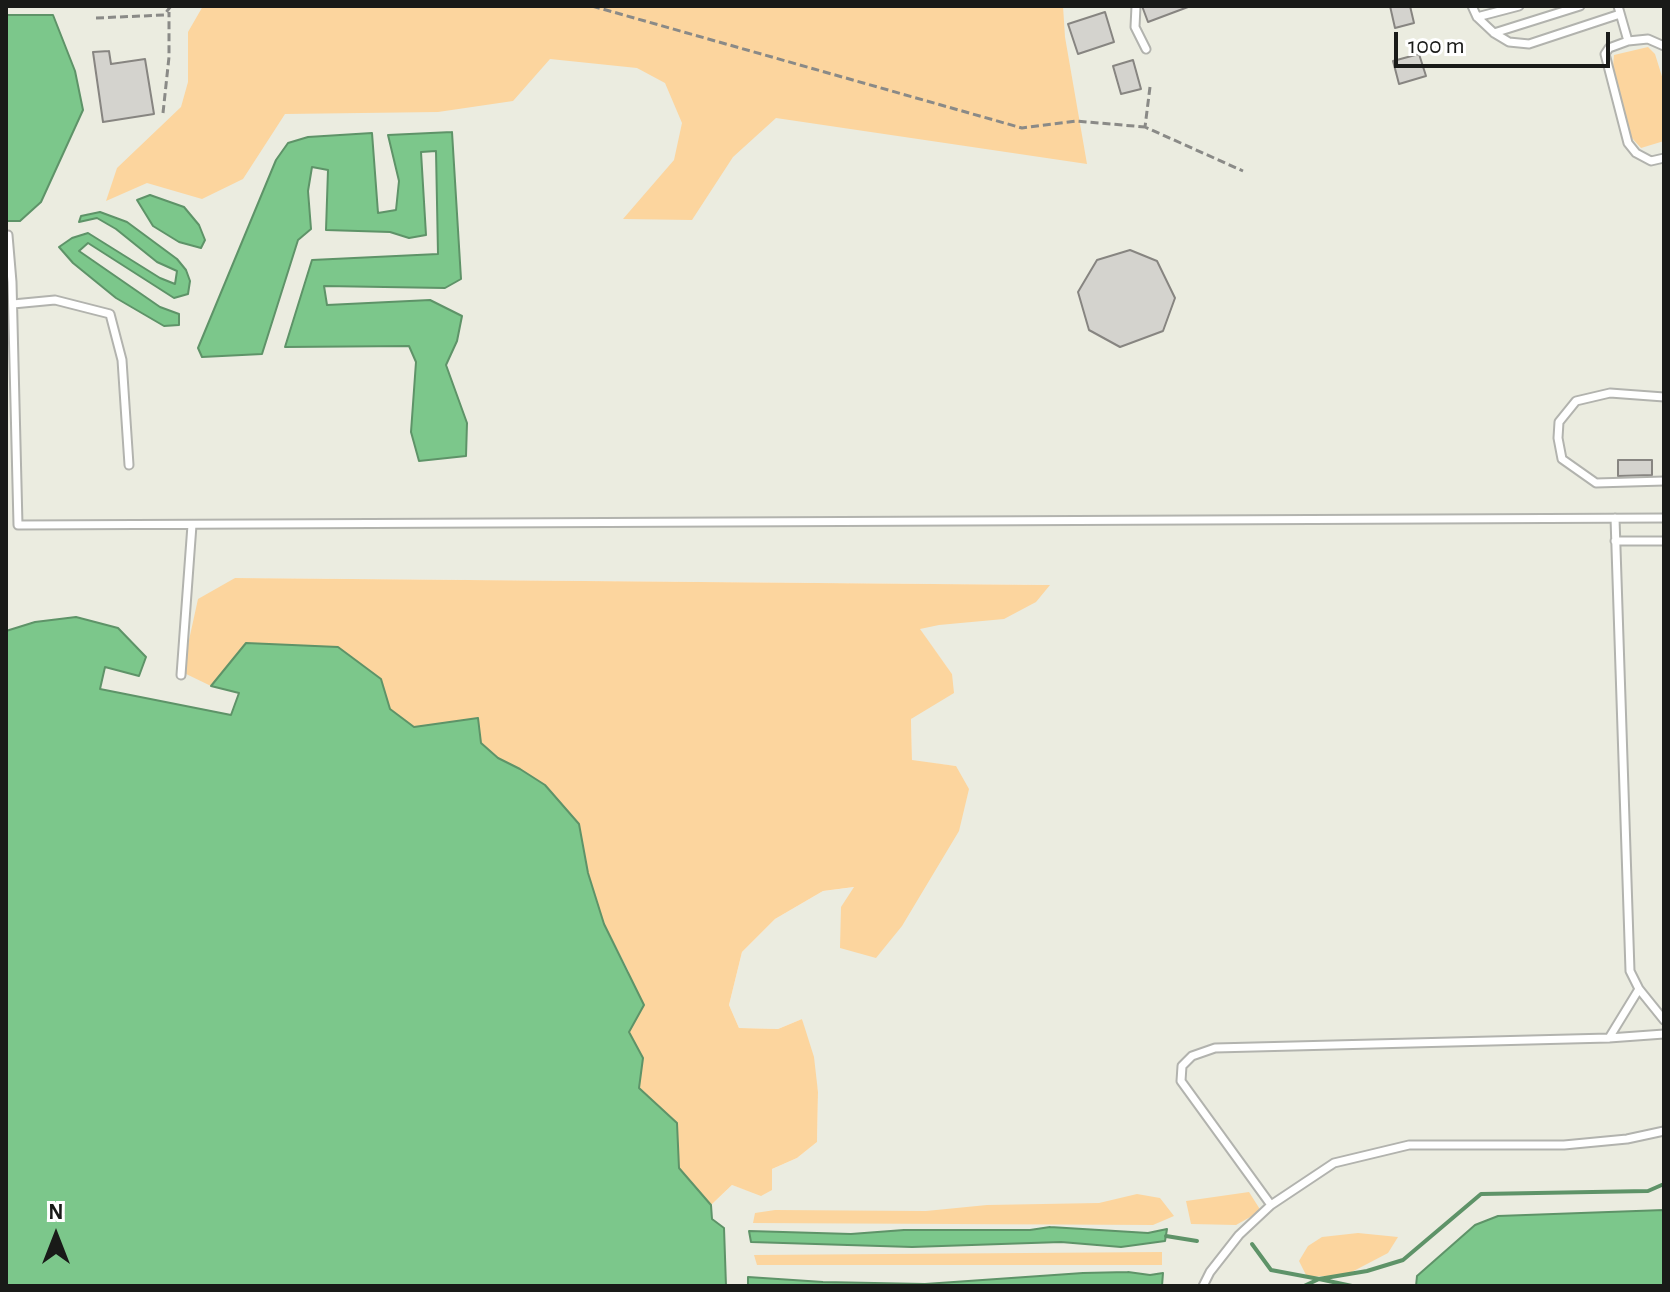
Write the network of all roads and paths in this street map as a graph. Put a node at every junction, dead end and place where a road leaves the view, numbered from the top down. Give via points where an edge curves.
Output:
1 (171, 6) edge
2 (592, 6) edge
3 (1136, 6) edge
4 (1472, 6) edge
5 (1519, 6) edge
6 (1580, 6) edge
7 (1619, 10) edge
8 (169, 12) junction
9 (1477, 17) junction
10 (96, 18) dead end
11 (1494, 33) junction
12 (1628, 41) junction
13 (1664, 46) edge
14 (1146, 49) dead end
15 (1150, 87) dead end
16 (163, 113) dead end
17 (1145, 127) junction
18 (1664, 158) edge
19 (1243, 171) dead end
20 (6, 235) edge
21 (9, 282) edge
22 (13, 304) junction
23 (1664, 397) edge
24 (129, 465) dead end
25 (1664, 481) edge
26 (1615, 518) junction
27 (1664, 518) edge
28 (192, 525) junction
29 (1615, 541) junction
30 (1664, 541) edge
31 (181, 675) dead end
32 (1639, 989) junction
33 (1664, 1020) edge
34 (1664, 1034) edge
35 (1609, 1038) junction
36 (1664, 1131) edge
37 (1271, 1205) junction
38 (1203, 1286) edge

1 - 8 path
2 - 17 path via 1022,128 1076,121
3 - 14 lane via 1135,27
4 - 9 lane
5 - 9 lane
6 - 11 lane
7 - 11 lane via 1529,44 1509,42
7 - 12 lane
8 - 10 path
8 - 16 path
9 - 11 lane
12 - 13 lane via 1648,39
12 - 18 lane via 1605,54 1628,143 1651,161
15 - 17 path
17 - 19 path
20 - 21 lane
21 - 22 lane
22 - 24 lane via 55,300 110,314 122,360
22 - 28 lane via 18,525
23 - 25 lane via 1610,393 1576,401 1559,422 1558,438 1562,459 1596,483
26 - 27 lane
26 - 28 lane
26 - 29 lane
28 - 31 lane
29 - 30 lane
29 - 32 lane via 1630,971
32 - 33 lane
32 - 35 lane
34 - 35 lane
35 - 37 lane via 1215,1048 1192,1056 1182,1066 1181,1081
36 - 37 lane via 1564,1145 1409,1145 1334,1163
37 - 38 lane via 1239,1235

